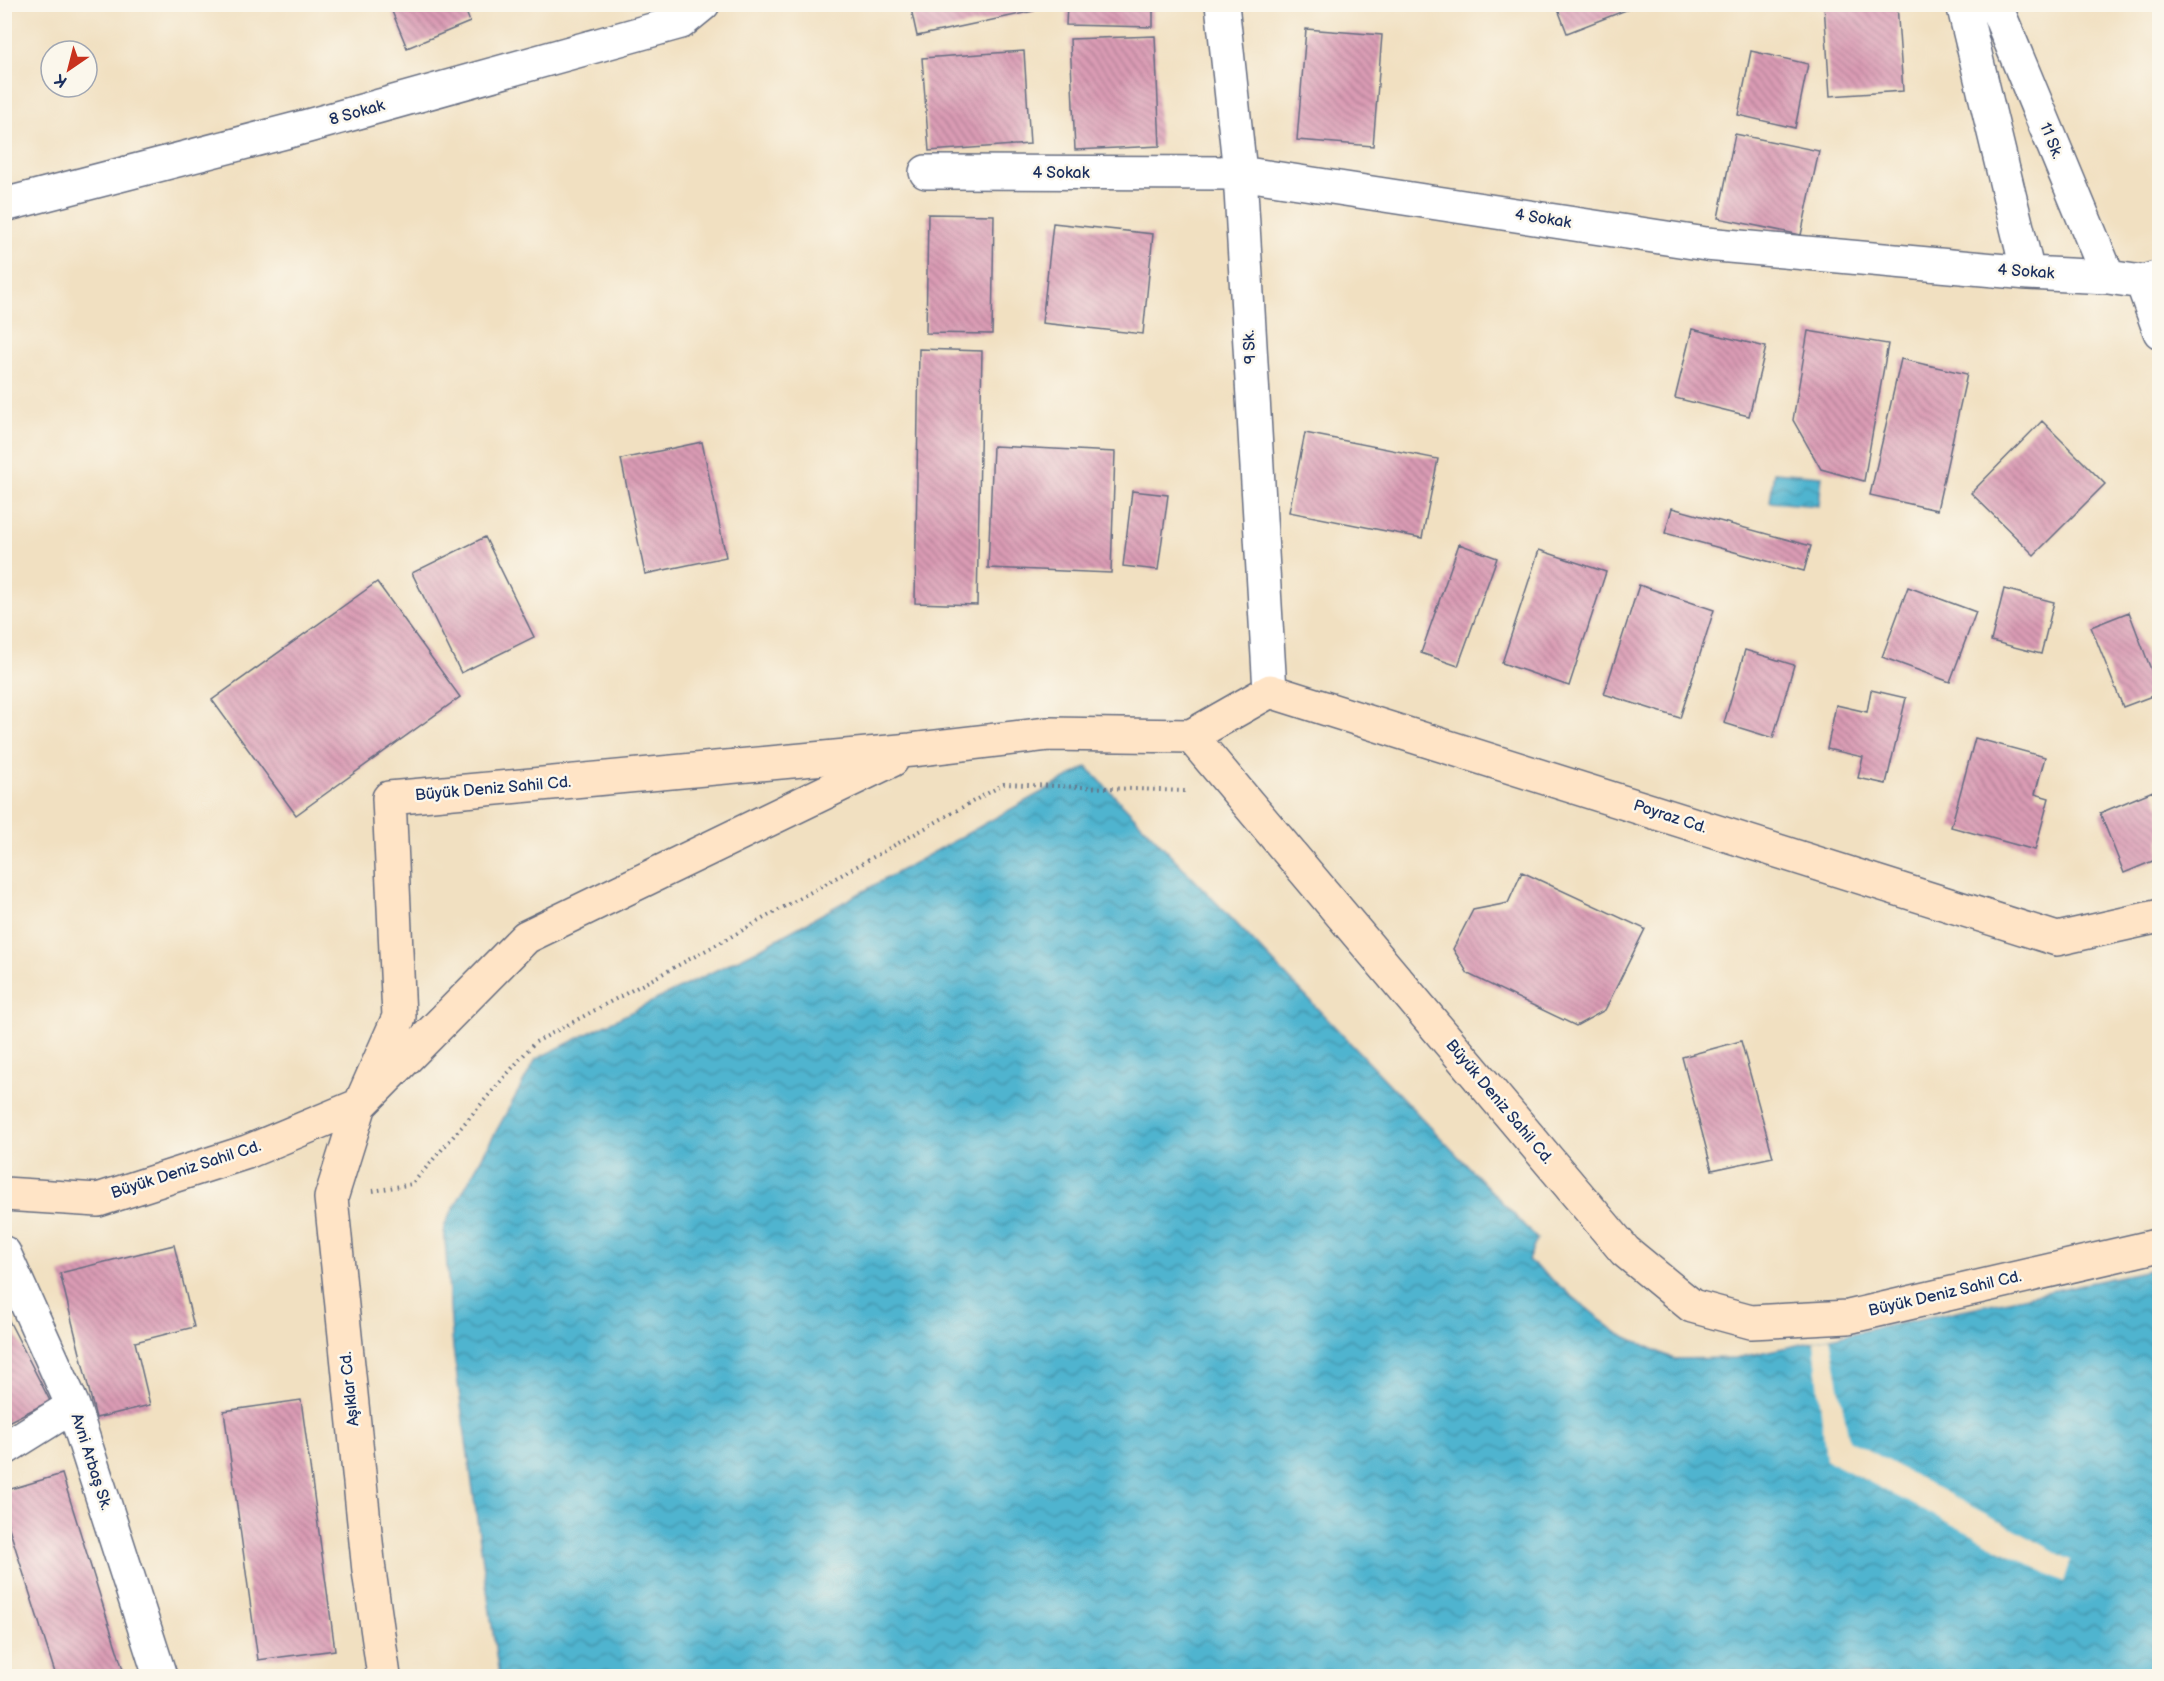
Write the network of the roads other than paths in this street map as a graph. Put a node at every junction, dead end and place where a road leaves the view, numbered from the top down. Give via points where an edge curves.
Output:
1 (703, 4) edge
2 (1222, 4) edge
3 (1963, 4) edge
4 (1995, 4) edge
5 (926, 172) dead end
6 (1240, 173) junction
7 (4, 205) edge
8 (2028, 273) junction
9 (2108, 277) junction
10 (2151, 280) edge
11 (2160, 332) edge
12 (1270, 691) junction
13 (1191, 736) junction
14 (911, 750) junction
15 (2160, 916) edge
16 (360, 1105) junction
17 (4, 1194) edge
18 (2160, 1245) edge
19 (4, 1253) edge
20 (73, 1406) junction
21 (4, 1449) edge
22 (160, 1677) edge
23 (384, 1677) edge

1 - 7 street, 8 Sokak via 669,25 308,126
2 - 6 street, 9 Sk.
3 - 8 street
4 - 9 street, 11 Sk.
5 - 6 street, 4 Sokak
6 - 8 street, 4 Sokak via 1706,243
6 - 12 street, 9 Sk.
8 - 9 street, 4 Sokak
9 - 10 street, 4 Sokak
10 - 11 street
12 - 13 street
12 - 15 street, Poyraz Cd. via 2057,939
13 - 14 street, Büyük Deniz Sahil Cd. via 1048,734
13 - 18 street, Büyük Deniz Sahil Cd. via 1625,1251 1692,1306 1751,1322 1848,1317
14 - 16 street, Büyük Deniz Sahil Cd. via 526,937
14 - 16 street, Büyük Deniz Sahil Cd. via 389,798 399,1017
16 - 17 street, Büyük Deniz Sahil Cd. via 248,1152 98,1200
16 - 23 street, Aşıklar Cd. via 331,1198 369,1571
19 - 20 street, Avni Arbaş Sk.
20 - 21 street
20 - 22 street, Avni Arbaş Sk.

